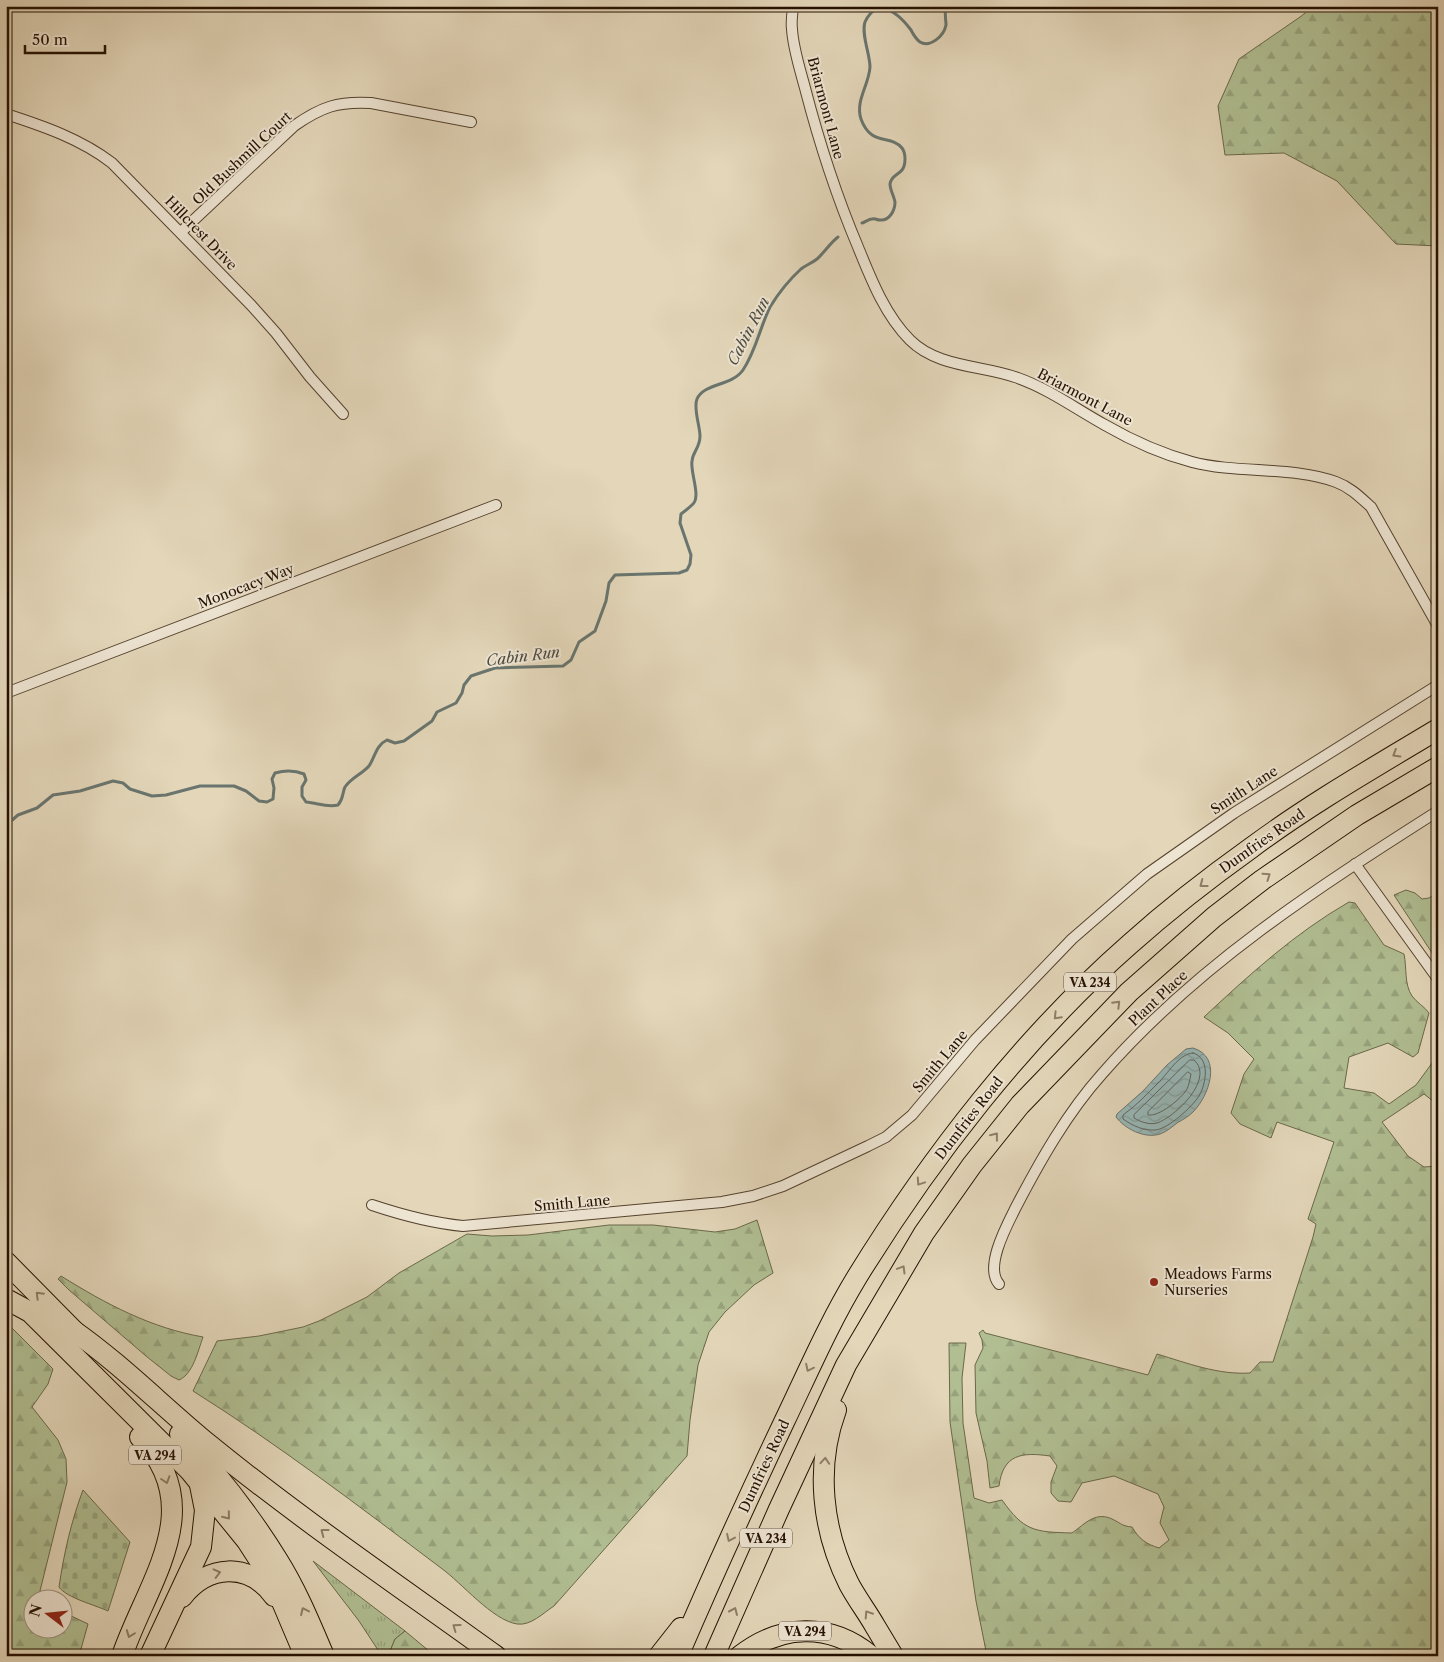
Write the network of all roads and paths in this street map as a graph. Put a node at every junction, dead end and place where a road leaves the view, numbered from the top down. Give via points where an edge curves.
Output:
1 (792, 8) dead end
2 (6, 114) edge
3 (471, 122) dead end
4 (181, 232) junction
5 (343, 414) dead end
6 (496, 505) dead end
7 (1438, 626) edge
8 (1438, 685) edge
9 (6, 693) edge
10 (1438, 729) edge
11 (1438, 767) edge
12 (1438, 811) edge
13 (1355, 864) junction
14 (1438, 979) edge
15 (372, 1205) dead end
16 (6, 1262) edge
17 (999, 1284) dead end
18 (6, 1301) edge
19 (877, 1311) junction
20 (71, 1329) junction
21 (110, 1368) junction
22 (199, 1481) junction
23 (711, 1580) junction
24 (168, 1615) junction
25 (288, 1616) junction
26 (122, 1656) edge
27 (150, 1656) edge
28 (306, 1656) edge
29 (324, 1656) edge
30 (496, 1656) edge
31 (659, 1656) edge
32 (678, 1656) edge
33 (714, 1656) edge
34 (740, 1656) edge
35 (871, 1656) edge
36 (893, 1656) edge

1 - 7 street, Briarmont Lane via 792,31 801,73 832,180 879,294 909,339 943,360 1020,378 1121,433 1190,462 1323,478 1348,488 1371,507
2 - 4 street, Hillcrest Drive via 66,136 107,159
3 - 4 street, Old Bushmill Court via 371,102 335,104 294,126
4 - 5 street, Hillcrest Drive via 251,304
6 - 9 street, Monocacy Way
8 - 15 street, Smith Lane via 1234,813 1139,880 1072,939 975,1040 912,1116 868,1146 783,1186 722,1202 463,1226 412,1218
10 -> 23 highway, Dumfries Road / VA 234 via 1299,814 1192,892 1129,945 1013,1064 925,1175 856,1279 808,1370
19 -> 11 highway, VA 234 via 924,1233 978,1157 1020,1105 1129,992 1206,923 1262,880 1357,815
12 - 13 street, Plant Place
13 - 14 street
13 - 17 street, Plant Place via 1265,925 1211,968 1179,995 1102,1074 1052,1145 1011,1217 994,1266 994,1276
20 -> 16 highway, VA 294
18 - 22 highway via 30,1312
18 -> 26 highway, VA 294 via 145,1442 157,1458 167,1481 172,1517 168,1545
33 -> 19 highway, VA 234 via 846,1365
36 -> 19 highway via 850,1584 832,1539 824,1502 825,1456 831,1422
20 - 21 highway, VA 294
30 -> 20 highway via 250,1477 101,1350
21 - 22 highway, VA 294 via 184,1453
29 -> 21 highway, VA 294 via 293,1588 245,1512 210,1466
22 - 24 highway, VA 294 via 205,1510 203,1538
22 -> 25 highway via 256,1554 274,1583
23 - 31 highway
23 - 32 highway, Dumfries Road / VA 234
24 -> 25 highway via 198,1581 208,1575 230,1571 245,1573 264,1584
24 - 27 highway, VA 294
25 - 28 highway
34 - 35 highway, VA 294 via 774,1636 804,1631 832,1635

